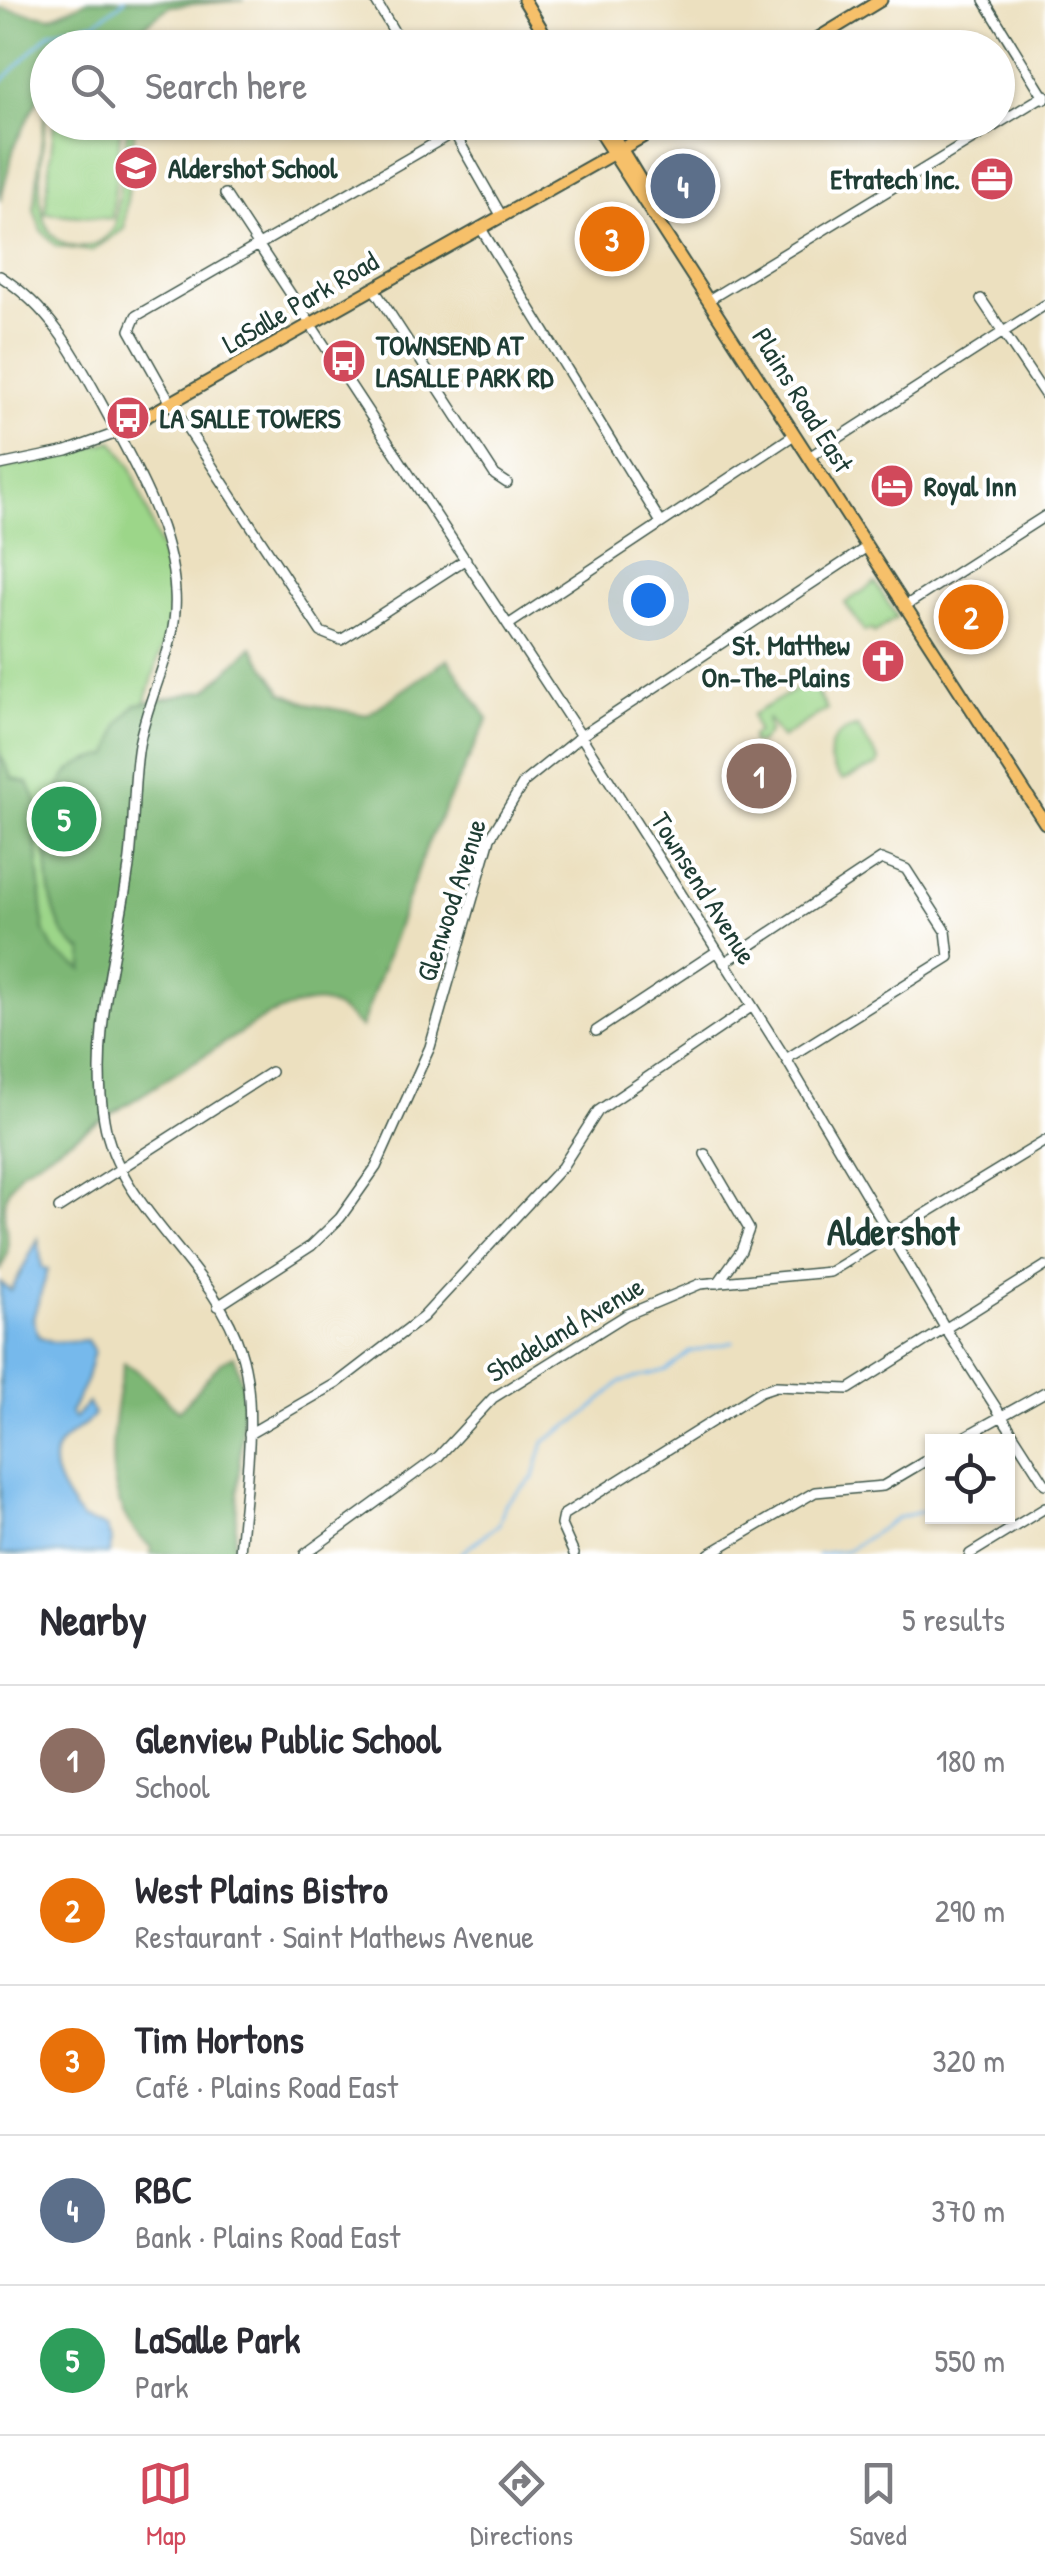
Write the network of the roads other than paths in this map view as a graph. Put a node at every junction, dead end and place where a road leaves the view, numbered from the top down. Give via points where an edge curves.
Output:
1 (375, 0) edge
2 (524, 0) edge
3 (882, 0) edge
4 (984, 0) edge
5 (393, 30) edge
6 (542, 30) edge
7 (832, 30) edge
8 (1003, 30) edge
9 (1015, 50) edge
10 (1044, 97) edge
11 (1015, 115) edge
12 (430, 140) edge
13 (458, 140) edge
14 (607, 140) edge
15 (612, 140) edge
16 (638, 140) edge
17 (973, 140) edge
18 (617, 152) junction
19 (225, 194) dead end
20 (501, 215) junction
21 (480, 227) junction
22 (260, 245) junction
23 (0, 276) edge
24 (374, 288) junction
25 (981, 299) dead end
26 (710, 300) junction
27 (1045, 305) edge
28 (312, 324) junction
29 (1004, 332) junction
30 (1045, 395) edge
31 (172, 405) junction
32 (117, 432) junction
33 (794, 435) junction
34 (808, 457) junction
35 (0, 464) edge
36 (507, 483) dead end
37 (1045, 516) edge
38 (660, 521) junction
39 (867, 547) junction
40 (466, 559) junction
41 (905, 606) junction
42 (508, 625) junction
43 (581, 736) junction
44 (1045, 823) edge
45 (717, 951) junction
46 (724, 963) junction
47 (752, 1007) junction
48 (596, 1032) dead end
49 (786, 1060) junction
50 (271, 1072) dead end
51 (1045, 1141) edge
52 (705, 1154) dead end
53 (122, 1169) junction
54 (59, 1208) dead end
55 (892, 1236) junction
56 (1045, 1266) edge
57 (718, 1282) junction
58 (218, 1306) junction
59 (947, 1331) junction
60 (1045, 1392) edge
61 (1002, 1415) junction
62 (249, 1434) junction
63 (970, 1434) edge
64 (925, 1460) edge
65 (1045, 1484) edge
66 (1045, 1508) edge
67 (240, 1554) edge
68 (305, 1554) edge
69 (574, 1554) edge
70 (709, 1554) edge
71 (970, 1554) edge

1 - 5 street
2 - 6 main road
3 - 7 main road
4 - 8 street
9 - 10 street
10 - 11 street
12 - 22 street
13 - 20 street
14 - 18 main road
15 - 18 main road
16 - 18 main road, LaSalle Park Road
17 - 26 street
18 - 20 main road, LaSalle Park Road
18 - 26 main road, Plains Road East
19 - 22 street, Townsend Avenue
20 - 21 main road, LaSalle Park Road
21 - 24 main road, LaSalle Park Road
21 - 38 street
22 - 28 street, Townsend Avenue
22 - 31 street via 132,320 131,335
23 - 32 street via 55,322
24 - 28 main road, LaSalle Park Road
24 - 36 street via 495,475
25 - 29 street
26 - 33 main road, Plains Road East
27 - 29 street
28 - 31 main road, LaSalle Park Road
28 - 40 street, Townsend Avenue
29 - 30 street
29 - 34 street
31 - 32 main road, LaSalle Park Road
31 - 40 street via 330,638 353,634
32 - 35 street, LaSalle Park Road via 67,451
32 - 53 street via 167,548 176,605 139,745 129,871 106,997 101,1098
33 - 34 main road, Plains Road East
33 - 38 street
34 - 39 main road, Plains Road East
37 - 41 street
38 - 42 street
39 - 41 main road, Plains Road East
39 - 43 street, Glenwood Avenue
40 - 42 street, Townsend Avenue
41 - 44 main road, Plains Road East
42 - 43 street, Townsend Avenue
43 - 45 street, Townsend Avenue
43 - 58 street, Glenwood Avenue via 536,770 500,816 422,1072 364,1188 311,1246
45 - 46 street, Townsend Avenue
45 - 48 street
46 - 47 street, Townsend Avenue
46 - 49 street via 881,859 906,868 946,931 949,957
47 - 49 street, Townsend Avenue
47 - 62 street via 598,1111 562,1167 423,1318 337,1383
49 - 55 street, Townsend Avenue
50 - 53 street
51 - 55 street, Shadeland Avenue
52 - 57 street via 749,1229
53 - 54 street
53 - 58 street
55 - 57 street, Shadeland Avenue via 830,1272
55 - 59 street, Townsend Avenue
56 - 59 street
57 - 68 street, Shadeland Avenue via 671,1292 626,1315 493,1398 438,1457
58 - 62 street via 241,1350
59 - 61 street, Townsend Avenue
59 - 69 street via 849,1388 761,1391 563,1515
60 - 61 street
61 - 63 street
61 - 65 street, Townsend Avenue
62 - 67 street
64 - 70 street via 883,1486 814,1492
66 - 71 street

